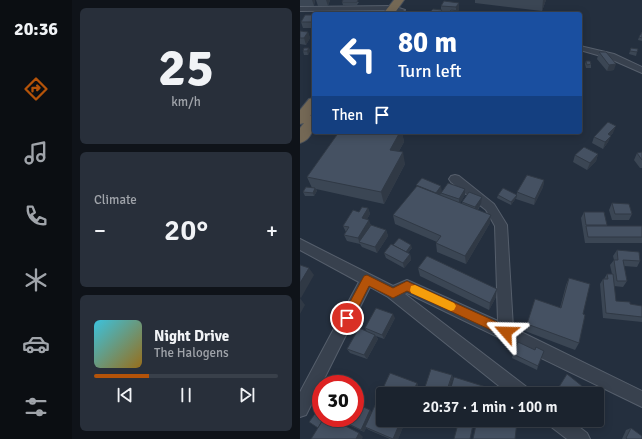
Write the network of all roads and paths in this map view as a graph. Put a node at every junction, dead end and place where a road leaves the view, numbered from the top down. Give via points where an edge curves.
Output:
1 (409, 0) edge
2 (300, 9) edge
3 (396, 9) edge
4 (582, 49) edge
5 (642, 70) edge
6 (312, 104) edge
7 (300, 119) edge
8 (312, 123) edge
9 (300, 138) edge
10 (455, 179) dead end
11 (300, 244) edge
12 (367, 279) junction
13 (393, 293) junction
14 (506, 332) junction
15 (513, 387) edge
16 (642, 399) edge
17 (300, 409) edge
18 (565, 427) edge
19 (581, 439) edge

1 - 3 highway
2 - 3 street
4 - 5 street via 611,56
6 - 7 highway
8 - 9 highway
10 - 14 street via 490,207 501,225
11 - 12 street
12 - 13 street
12 - 17 street
13 - 14 street via 407,286
13 - 15 street
14 - 16 street
18 - 19 street

